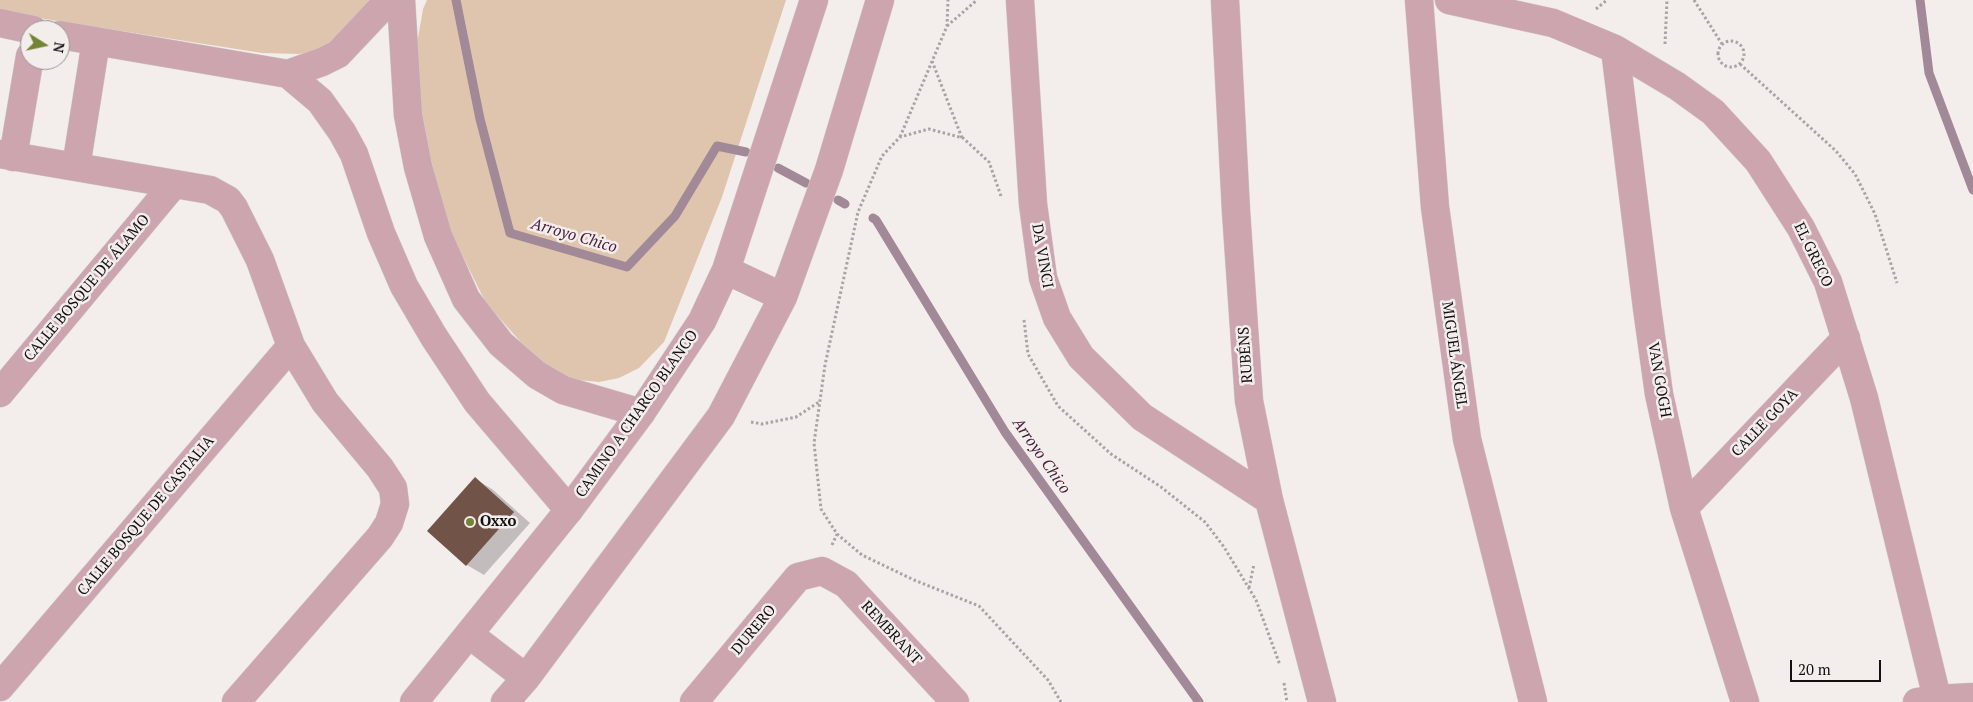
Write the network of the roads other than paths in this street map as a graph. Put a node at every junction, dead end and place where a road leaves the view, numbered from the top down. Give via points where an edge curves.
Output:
1 (389, 0) edge
2 (401, 0) edge
3 (814, 0) edge
4 (880, 0) edge
5 (1020, 0) edge
6 (1225, 0) edge
7 (1419, 0) edge
8 (1449, 0) edge
9 (0, 23) edge
10 (20, 27) edge
11 (70, 37) edge
12 (96, 41) junction
13 (1615, 49) junction
14 (27, 70) edge
15 (288, 74) junction
16 (7, 156) edge
17 (76, 167) junction
18 (174, 184) junction
19 (726, 270) junction
20 (783, 297) junction
21 (1846, 338) junction
22 (291, 346) junction
23 (0, 393) edge
24 (641, 413) junction
25 (1269, 500) junction
26 (1684, 508) junction
27 (569, 510) junction
28 (822, 571) joint
29 (470, 635) junction
30 (526, 678) junction
31 (0, 687) edge
32 (1973, 697) edge
33 (1931, 701) edge
34 (236, 702) edge
35 (414, 702) edge
36 (505, 702) edge
37 (694, 702) edge
38 (955, 702) edge
39 (1322, 702) edge
40 (1533, 702) edge
41 (1746, 702) edge

1 - 15 street via 338,54
2 - 24 street via 408,115 418,167 438,236 466,299 502,344 537,375 562,390
3 - 19 street, CAMINO A CHARCO BLANCO
4 - 20 street via 830,170
5 - 25 street, DA VINCI via 1033,204 1043,278 1057,318 1081,357 1142,417
6 - 25 street, RUBÉNS via 1249,401
7 - 40 street, MIGUEL ÁNGEL via 1434,207 1467,438
8 - 13 street, EL GRECO via 1553,23
9 - 10 street
11 - 12 street
12 - 15 street
12 - 17 street
13 - 21 street, EL GRECO via 1713,112 1758,161 1805,236 1828,282
13 - 26 street, VAN GOGH via 1657,375
14 - 16 street
15 - 27 street via 320,102 342,132 354,154 404,286 434,337 476,402
16 - 17 street
17 - 18 street
18 - 22 street via 210,190 228,200 234,208 260,260
18 - 23 street, CALLE BOSQUE DE ÁLAMO
19 - 20 street
19 - 24 street, CAMINO A CHARCO BLANCO via 702,321
20 - 30 street via 721,416
21 - 26 street, CALLE GOYA
21 - 33 street, EL GRECO via 1864,398
22 - 31 street, CALLE BOSQUE DE CASTALIA
22 - 34 street via 325,402 380,468 393,488 395,504 380,537
24 - 27 street, CAMINO A CHARCO BLANCO
25 - 39 street, RUBÉNS
26 - 41 street, VAN GOGH
27 - 29 street, CAMINO A CHARCO BLANCO
28 - 37 street, DURERO via 798,577
28 - 38 street, REMBRANT via 846,584
29 - 30 street
29 - 35 street, CAMINO A CHARCO BLANCO
30 - 36 street
32 - 33 street

